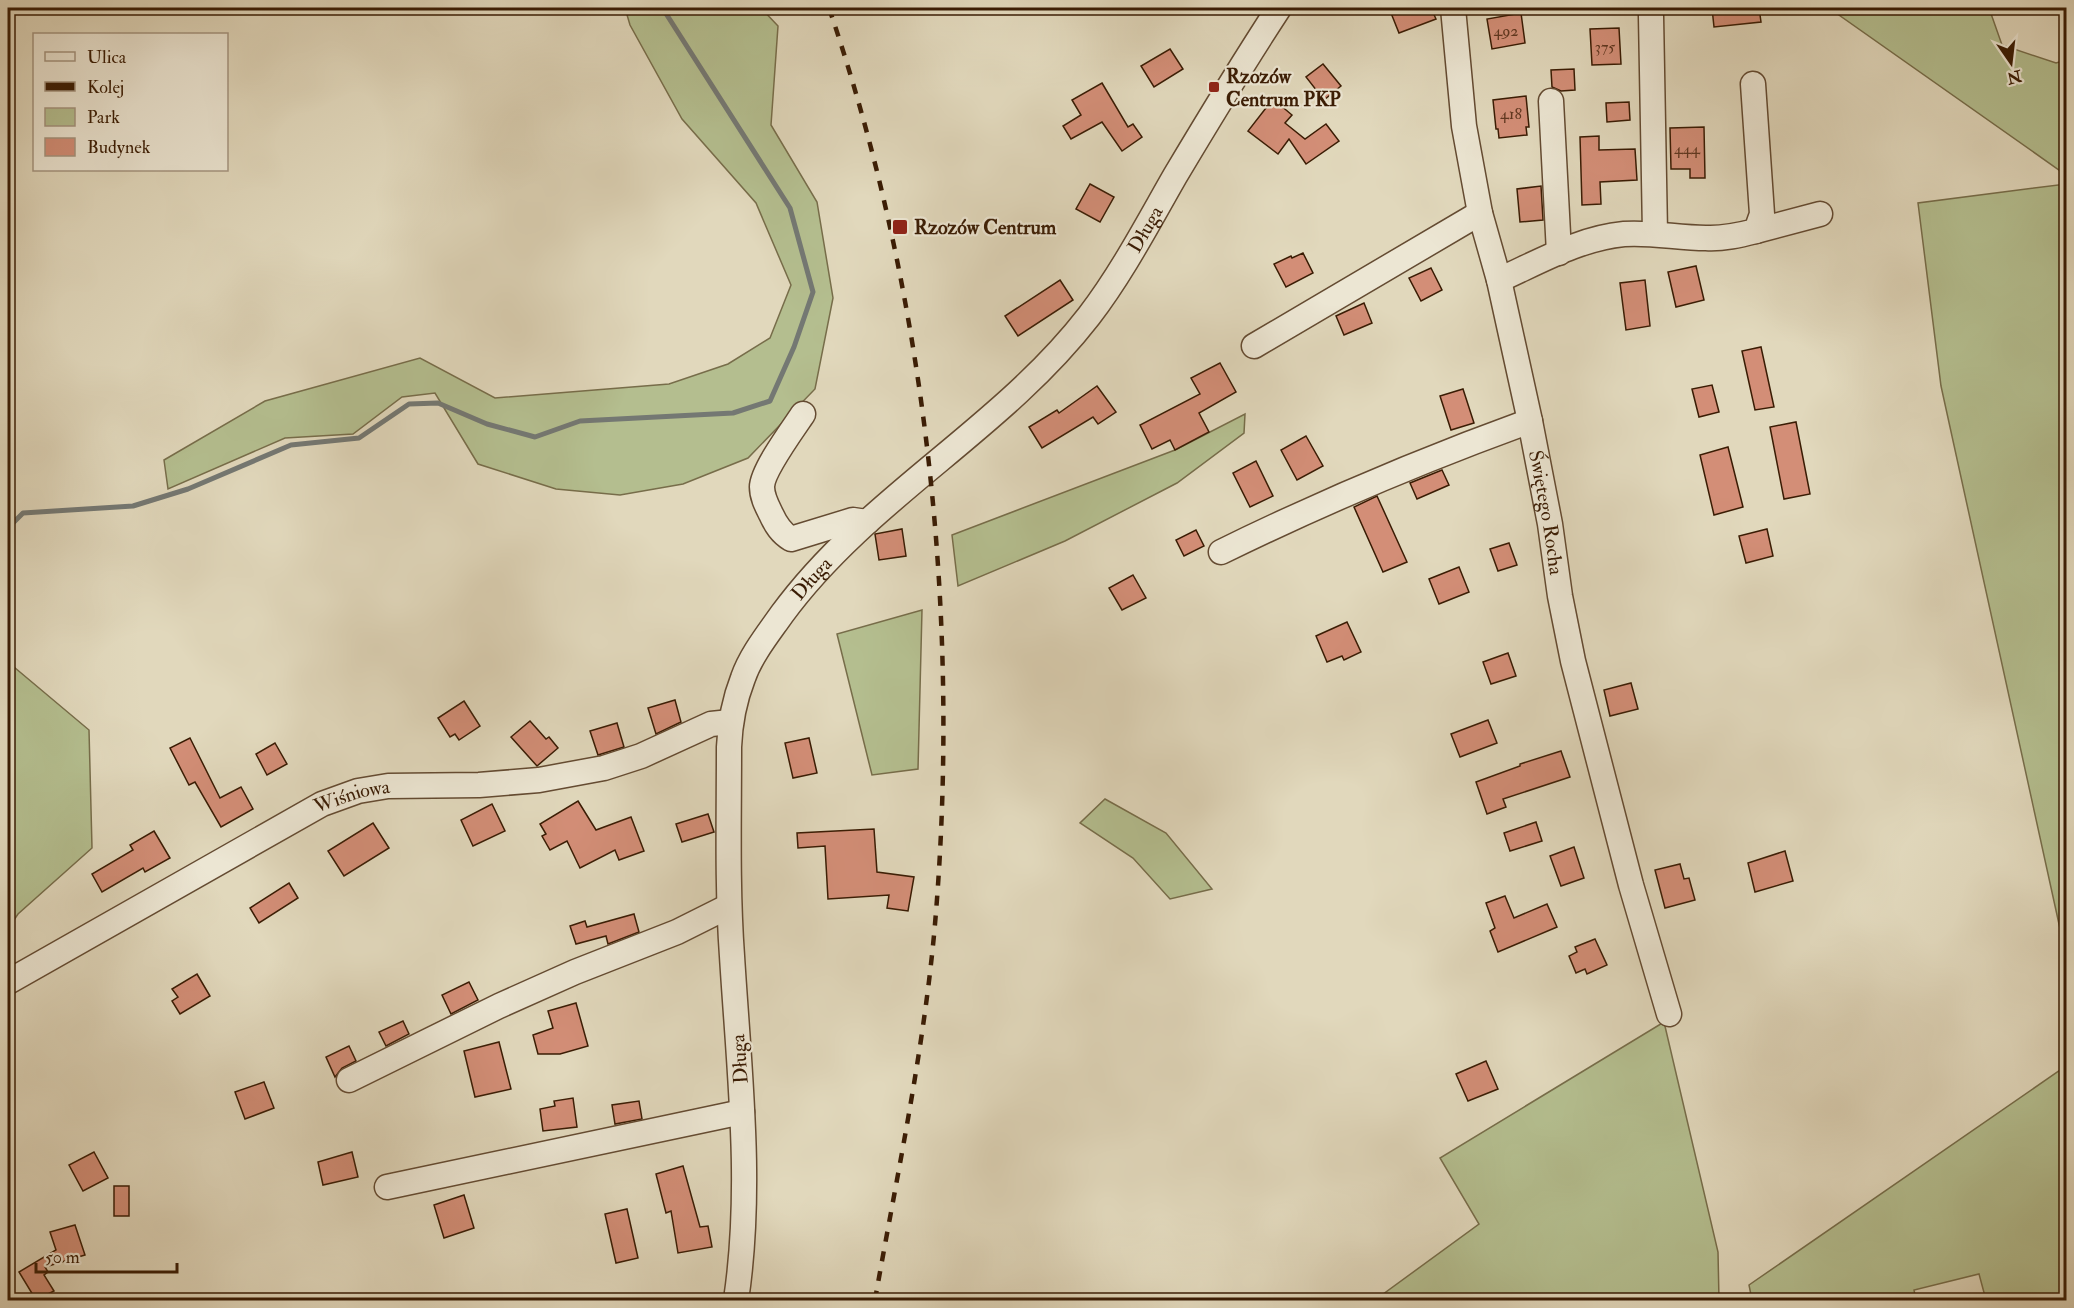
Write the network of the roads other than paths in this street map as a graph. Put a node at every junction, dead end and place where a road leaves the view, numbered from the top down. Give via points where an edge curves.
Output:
1 (1279, 8) edge
2 (1453, 8) edge
3 (1651, 16) dead end
4 (1753, 84) dead end
5 (1551, 101) dead end
6 (1480, 213) junction
7 (1820, 214) dead end
8 (1756, 231) junction
9 (1655, 233) junction
10 (1559, 253) junction
11 (1499, 280) junction
12 (1254, 346) dead end
13 (803, 414) dead end
14 (1530, 420) junction
15 (867, 522) junction
16 (1221, 552) dead end
17 (730, 722) junction
18 (729, 906) junction
19 (8, 982) edge
20 (1669, 1014) dead end
21 (349, 1080) dead end
22 (742, 1112) junction
23 (387, 1187) dead end
24 (736, 1300) edge

1 - 15 street, Długa via 1088,318 1035,376
2 - 6 street, Świętego Rocha via 1459,93
3 - 9 street
4 - 8 street via 1762,214
5 - 10 street
6 - 11 street, Świętego Rocha
6 - 12 street
7 - 8 street
8 - 9 street via 1708,238
9 - 10 street via 1622,234
10 - 11 street
11 - 14 street, Świętego Rocha
13 - 15 street via 767,470 762,486 772,518 782,534 791,539 853,520
14 - 16 street via 1331,501
14 - 20 street, Świętego Rocha via 1573,661
15 - 17 street, Długa via 793,599 762,642 743,676
17 - 18 street, Długa
17 - 19 street, Wiśniowa via 711,724 604,768 550,778 358,790 322,804
18 - 21 street via 677,932 499,1006
18 - 22 street, Długa
22 - 23 street
22 - 24 street, Długa via 743,1233

